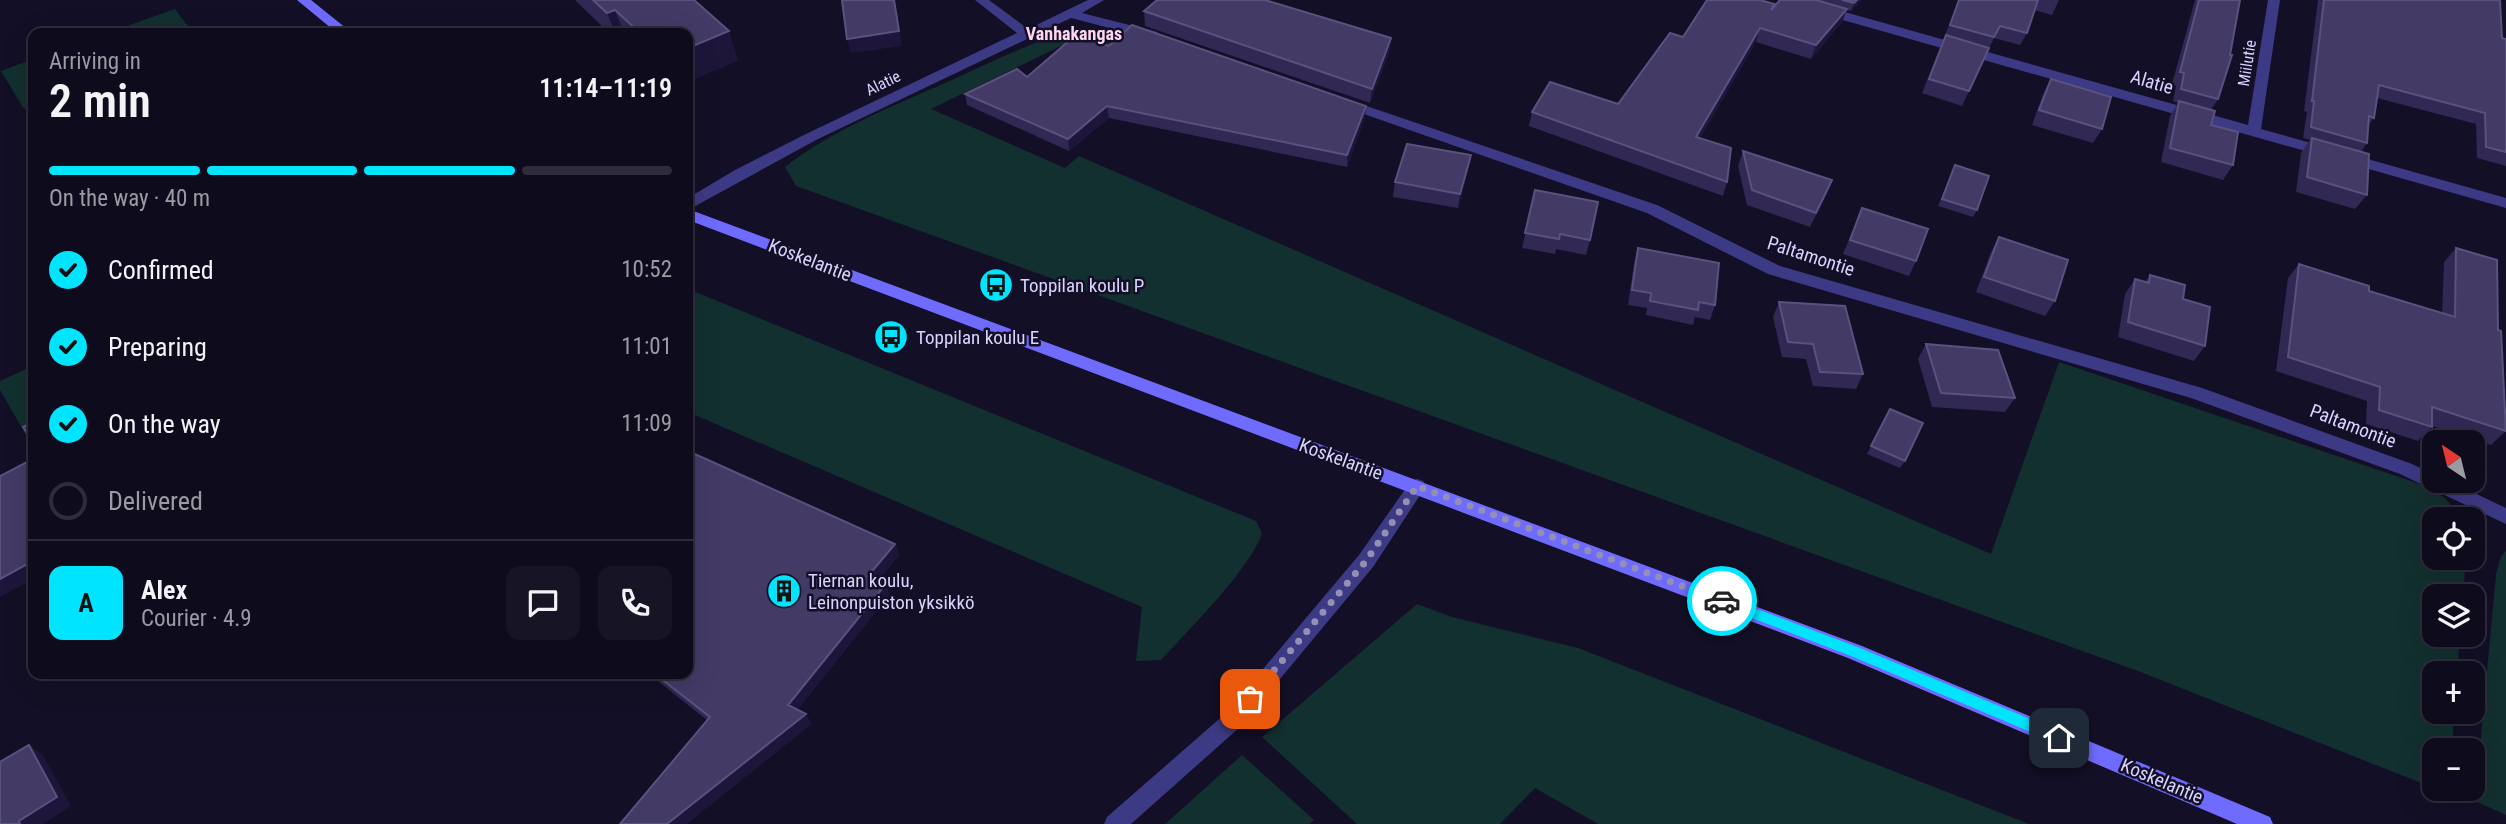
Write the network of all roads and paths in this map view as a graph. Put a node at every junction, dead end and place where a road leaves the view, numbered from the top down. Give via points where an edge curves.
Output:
1 (303, 0) edge
2 (981, 0) edge
3 (1098, 0) edge
4 (1787, 0) edge
5 (2274, 0) edge
6 (1067, 13) junction
7 (339, 28) edge
8 (1025, 33) junction
9 (1168, 41) edge
10 (1325, 95) edge
11 (2254, 131) junction
12 (693, 202) edge
13 (2506, 203) edge
14 (693, 216) edge
15 (1417, 486) junction
16 (2506, 516) edge
17 (1115, 824) edge
18 (2262, 824) edge

1 - 7 main road
2 - 8 street
3 - 6 street, Alatie
4 - 11 street, Alatie
5 - 11 street, Miilutie
6 - 8 street, Alatie
6 - 9 street
8 - 12 street, Alatie via 789,148
10 - 16 street, Paltamontie via 1652,209 1774,270 2196,393 2406,469
11 - 13 street, Alatie
14 - 15 main road, Koskelantie
15 - 17 street via 1366,561 1233,720
15 - 18 main road, Koskelantie via 1855,652

